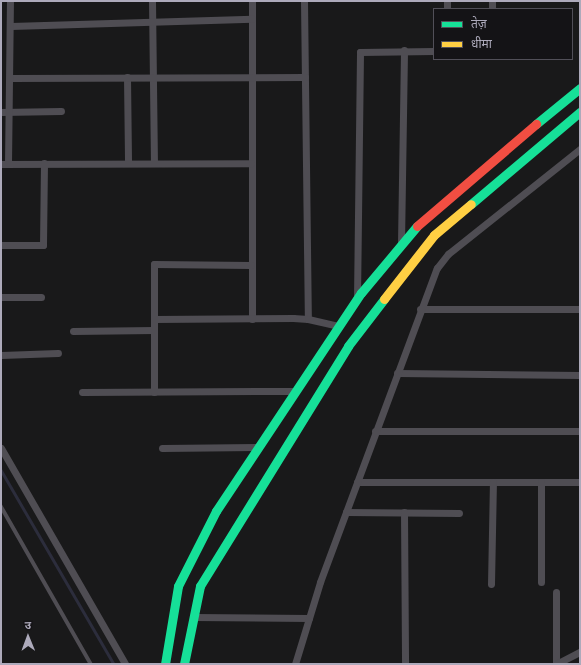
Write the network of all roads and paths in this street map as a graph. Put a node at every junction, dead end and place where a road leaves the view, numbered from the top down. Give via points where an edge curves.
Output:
1 (10, 1) edge
2 (152, 1) edge
3 (252, 1) edge
4 (304, 1) edge
5 (252, 19) junction
6 (152, 22) junction
7 (11, 26) junction
8 (404, 50) junction
9 (433, 51) edge
10 (127, 77) junction
11 (152, 77) junction
12 (250, 77) junction
13 (305, 77) junction
14 (10, 78) junction
15 (580, 88) edge
16 (10, 111) junction
17 (61, 111) dead end
18 (1, 112) edge
19 (580, 112) edge
20 (580, 149) edge
21 (5, 163) edge
22 (44, 163) junction
23 (128, 163) junction
24 (154, 163) junction
25 (251, 163) junction
26 (401, 243) junction
27 (1, 245) edge
28 (251, 265) junction
29 (1, 297) edge
30 (41, 297) dead end
31 (357, 300) junction
32 (420, 309) junction
33 (580, 309) edge
34 (154, 319) junction
35 (252, 319) junction
36 (308, 319) junction
37 (338, 326) junction
38 (154, 330) junction
39 (73, 331) dead end
40 (58, 353) dead end
41 (1, 355) edge
42 (397, 373) junction
43 (580, 375) edge
44 (295, 391) junction
45 (82, 392) dead end
46 (154, 392) junction
47 (376, 431) junction
48 (580, 431) edge
49 (259, 447) junction
50 (1, 448) edge
51 (162, 448) dead end
52 (357, 482) junction
53 (493, 482) junction
54 (541, 482) junction
55 (580, 482) edge
56 (1, 506) edge
57 (346, 512) junction
58 (404, 512) junction
59 (459, 513) dead end
60 (541, 582) dead end
61 (491, 584) dead end
62 (556, 592) dead end
63 (193, 617) junction
64 (309, 618) junction
65 (580, 652) edge
66 (91, 664) edge
67 (125, 664) edge
68 (165, 664) edge
69 (184, 664) edge
70 (295, 664) edge
71 (406, 664) edge
72 (556, 664) edge

1 - 7 street
2 - 6 street
3 - 5 street
4 - 13 street
5 - 6 street
5 - 12 street
6 - 7 street
6 - 11 street
7 - 14 street
8 - 9 street
8 - 26 street
8 - 31 street via 365,50 359,53
10 - 11 street
10 - 14 street
10 - 23 street
11 - 12 street
11 - 24 street
12 - 13 street
12 - 25 street
13 - 36 street
14 - 16 street
15 - 26 street via 471,178
16 - 17 street
16 - 18 street
16 - 21 street
19 - 63 street via 434,235 353,340 265,476 200,586
20 - 32 street via 448,254 437,268
21 - 22 street
22 - 23 street
22 - 27 street via 43,245
23 - 24 street
24 - 25 street
25 - 28 street
26 - 31 street
28 - 34 street via 154,264
28 - 35 street
29 - 30 street
31 - 37 street
32 - 33 street
32 - 42 street
34 - 35 street
34 - 38 street
35 - 36 street
36 - 37 street
37 - 44 street
38 - 39 street
38 - 46 street
40 - 41 street
42 - 43 street
42 - 47 street
44 - 46 street
44 - 49 street
45 - 46 street
47 - 48 street
47 - 52 street
49 - 51 street
49 - 68 street via 216,512 178,586
50 - 67 street
52 - 53 street
52 - 57 street
53 - 54 street
53 - 61 street
54 - 55 street
54 - 60 street
56 - 66 lane
57 - 58 street
57 - 64 street
58 - 59 street
58 - 71 street
62 - 72 street
63 - 64 street
63 - 69 street
64 - 70 street
65 - 72 street

